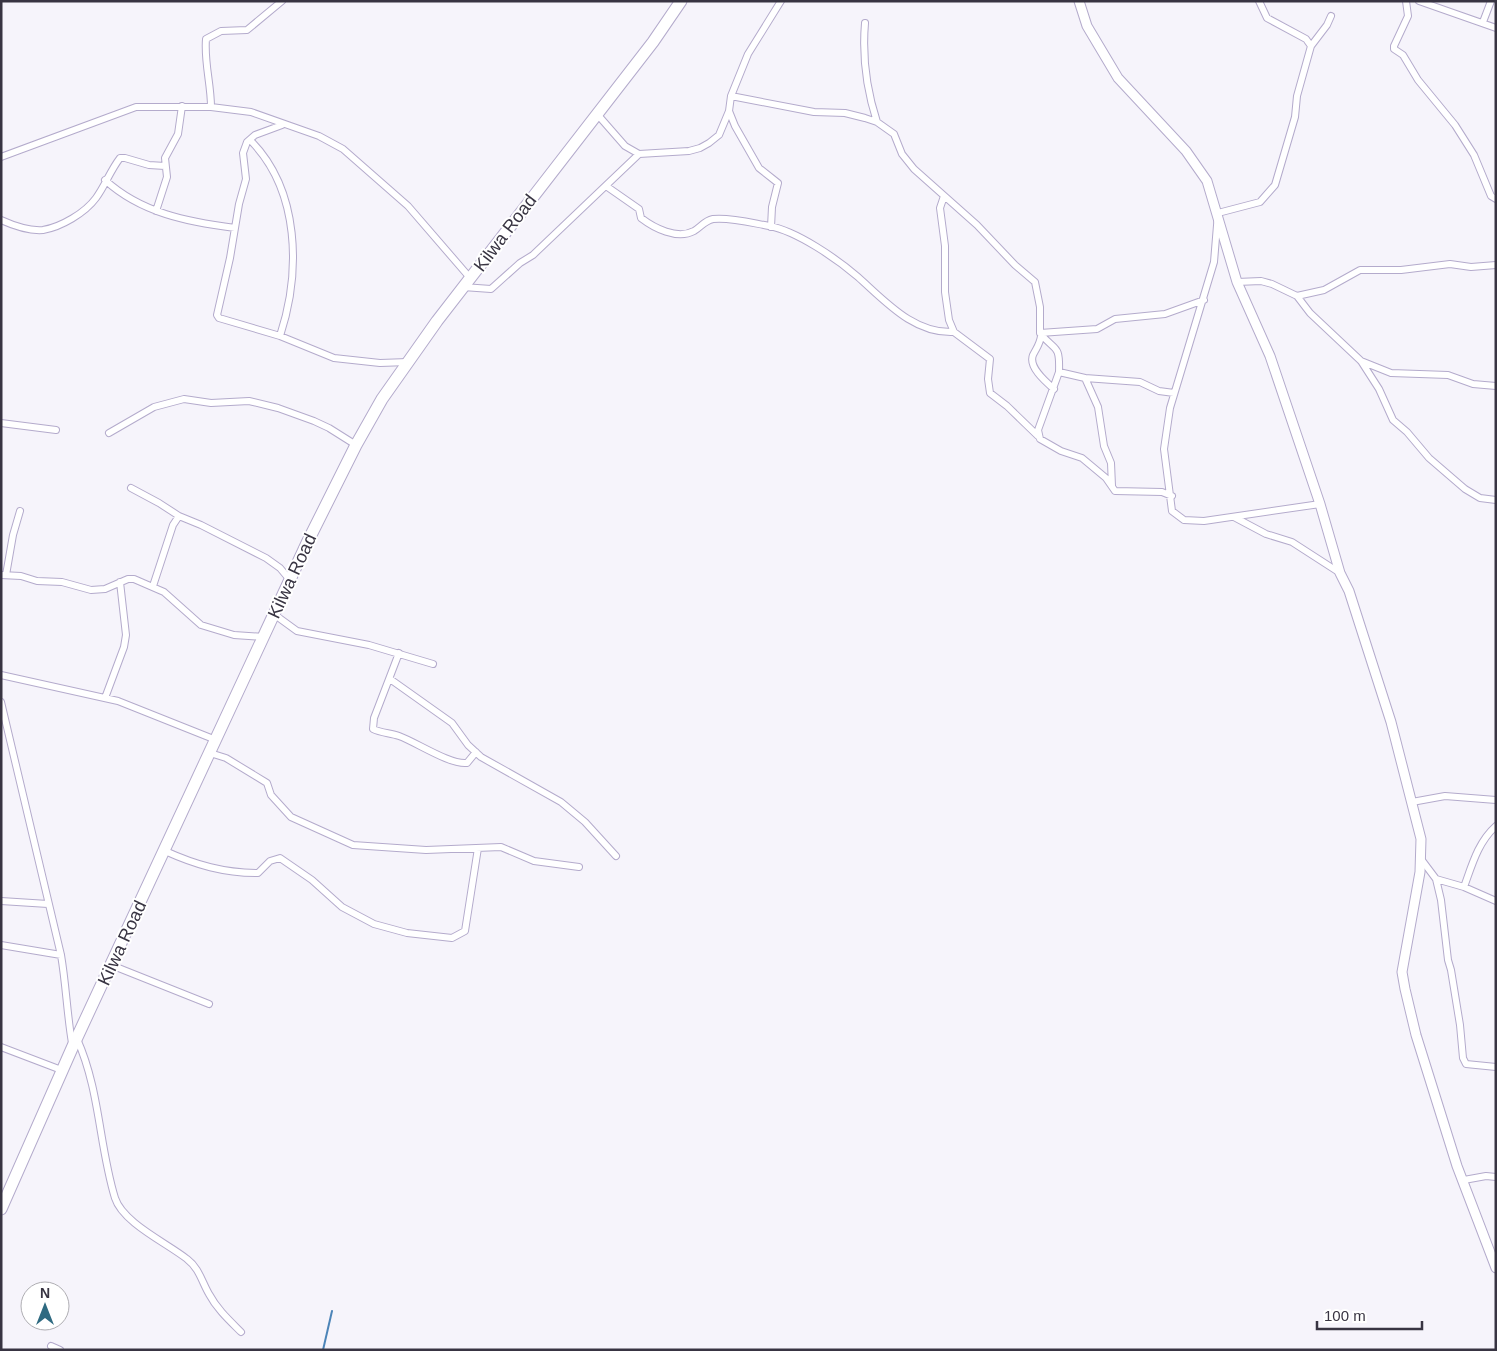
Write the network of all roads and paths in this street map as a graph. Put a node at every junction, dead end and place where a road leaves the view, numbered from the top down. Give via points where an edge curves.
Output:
1 (282, 1) edge
2 (681, 1) edge
3 (781, 1) edge
4 (1078, 1) edge
5 (1259, 1) edge
6 (1406, 1) edge
7 (1419, 1) edge
8 (1491, 1) edge
9 (1331, 16) dead end
10 (1482, 22) junction
11 (865, 23) dead end
12 (1496, 28) edge
13 (1311, 46) junction
14 (732, 96) junction
15 (182, 106) junction
16 (211, 107) junction
17 (729, 111) junction
18 (596, 113) junction
19 (877, 122) junction
20 (282, 125) junction
21 (250, 140) junction
22 (639, 154) junction
23 (1, 157) edge
24 (166, 166) junction
25 (105, 180) junction
26 (606, 186) junction
27 (944, 196) junction
28 (1496, 200) edge
29 (156, 211) junction
30 (1218, 213) junction
31 (1, 220) edge
32 (772, 226) junction
33 (235, 228) junction
34 (1496, 265) edge
35 (1237, 282) junction
36 (467, 283) junction
37 (1297, 296) junction
38 (1204, 300) junction
39 (954, 332) junction
40 (1040, 334) junction
41 (280, 336) junction
42 (408, 362) junction
43 (1361, 362) junction
44 (1059, 372) junction
45 (1085, 378) junction
46 (1496, 386) edge
47 (1054, 389) junction
48 (1174, 393) junction
49 (1, 423) edge
50 (56, 430) dead end
51 (108, 433) dead end
52 (1038, 436) junction
53 (356, 445) junction
54 (1112, 486) junction
55 (131, 488) dead end
56 (1172, 496) junction
57 (1496, 500) edge
58 (1320, 504) junction
59 (20, 511) dead end
60 (178, 516) junction
61 (1234, 518) junction
62 (1340, 573) junction
63 (3, 575) edge
64 (291, 580) junction
65 (120, 582) junction
66 (153, 586) junction
67 (275, 615) junction
68 (264, 637) junction
69 (399, 653) junction
70 (433, 664) dead end
71 (1, 675) edge
72 (390, 679) junction
73 (105, 698) junction
74 (1, 702) edge
75 (216, 740) junction
76 (210, 752) junction
77 (476, 752) junction
78 (1496, 800) edge
79 (1412, 802) junction
80 (1496, 826) edge
81 (478, 848) junction
82 (165, 851) junction
83 (616, 856) dead end
84 (1421, 859) junction
85 (579, 867) dead end
86 (1436, 879) junction
87 (1464, 887) junction
88 (1, 901) edge
89 (1496, 901) edge
90 (48, 904) junction
91 (1, 945) edge
92 (62, 955) junction
93 (111, 965) junction
94 (209, 1004) dead end
95 (75, 1043) junction
96 (1, 1047) edge
97 (1496, 1067) edge
98 (64, 1071) junction
99 (1496, 1177) edge
100 (1464, 1180) junction
101 (1, 1209) edge
102 (1496, 1268) edge
103 (241, 1332) dead end
104 (51, 1346) dead end
105 (60, 1350) edge

1 - 16 street via 247,30 221,32 206,39
2 - 18 highway, Kilwa Road
3 - 14 street via 748,54
4 - 30 street via 1087,26 1118,78 1186,151 1207,182
5 - 13 street via 1267,18 1306,39
6 - 28 street via 1408,16 1394,49 1403,55 1418,80 1455,125
7 - 10 street
8 - 10 street
9 - 13 street
10 - 12 street
11 - 19 street via 866,84
13 - 30 street via 1275,185 1260,202
14 - 17 street
14 - 19 street via 814,112 845,113
15 - 16 street
15 - 23 street via 136,107
15 - 24 street via 178,134 165,158
16 - 20 street via 242,110
17 - 22 street via 719,135 700,148
17 - 32 street via 759,168 778,182 772,207
18 - 22 street via 624,146
18 - 36 highway, Kilwa Road
19 - 27 street via 894,134 902,154 914,169
20 - 21 street via 259,132
20 - 36 street via 319,136 362,164 408,206
21 - 33 street via 243,153 246,179
21 - 41 street via 265,156 274,173 290,217 292,279 287,315
22 - 26 street
24 - 25 street via 122,158
24 - 29 street via 167,177
25 - 29 street via 120,193
25 - 31 street via 96,198 71,220 43,230 33,230
26 - 32 street via 639,209 641,218 649,224 673,233 691,232 703,223 718,219
26 - 36 street via 533,255 520,262 491,289
27 - 39 street via 940,208 945,246 945,292
27 - 40 street via 1035,282 1040,307
29 - 33 street via 196,224
30 - 35 street
30 - 38 street via 1214,262
32 - 39 street via 812,245 844,266 909,321 932,331
33 - 41 street via 217,315
34 - 37 street via 1471,267 1450,264 1401,270 1360,270 1324,290
35 - 37 street via 1272,284
35 - 58 street via 1270,356
36 - 42 highway, Kilwa Road
37 - 43 street via 1310,313
38 - 40 street via 1165,314 1115,319 1097,329
38 - 48 street
39 - 52 street via 988,356 990,394
40 - 44 street via 1053,344 1061,357
40 - 47 street via 1040,344 1032,357 1033,364
41 - 42 street via 334,358 380,363
42 - 53 highway, Kilwa Road
43 - 46 street via 1391,372 1448,375 1473,384
43 - 57 street via 1379,389 1393,420 1408,432 1429,458 1465,489 1480,498
44 - 45 street
44 - 47 street
45 - 48 street via 1140,382
45 - 54 street via 1098,406 1104,446 1111,463
47 - 52 street via 1039,425
48 - 56 street via 1164,449
49 - 50 street
51 - 53 street via 154,407 184,399 210,403 249,401 314,421
52 - 54 street via 1061,451 1082,458
53 - 64 highway, Kilwa Road
54 - 56 street via 1118,492 1162,492
55 - 60 street
56 - 61 street via 1172,511 1184,520
58 - 61 street
58 - 62 street
59 - 63 street
60 - 64 street via 266,558
60 - 66 street
61 - 62 street via 1266,534 1292,542
62 - 79 street via 1349,591 1392,722
63 - 65 street via 62,582 91,590
64 - 67 highway, Kilwa Road
65 - 66 street via 134,579
65 - 73 street via 126,635
66 - 68 street via 201,625 234,635
67 - 68 highway, Kilwa Road
67 - 69 street via 297,631
68 - 75 highway, Kilwa Road
69 - 70 street
69 - 72 street
71 - 73 street
72 - 77 street via 452,723
72 - 77 street via 374,718 374,730 398,736 456,763 467,762
73 - 75 street
74 - 90 street
75 - 76 highway, Kilwa Road
76 - 81 street via 267,783 271,794 291,817 353,845 426,850
76 - 82 highway, Kilwa Road
77 - 83 street via 561,802 586,822
78 - 79 street via 1445,796
79 - 84 street via 1421,839
80 - 87 street via 1486,836 1474,858
81 - 82 street via 465,931 452,938 407,933 374,924 342,907 312,880 280,858 270,861 258,873 224,872
81 - 85 street via 500,847 534,862
82 - 93 highway, Kilwa Road
84 - 86 street
84 - 100 street via 1402,972 1416,1035
86 - 87 street
86 - 97 street via 1463,1058 1466,1064
87 - 89 street
88 - 90 street
90 - 92 street
91 - 92 street
92 - 95 street
93 - 94 street
93 - 95 highway, Kilwa Road
95 - 98 highway, Kilwa Road
95 - 103 street via 85,1058 115,1199 142,1228 189,1260 225,1317
96 - 98 street
98 - 101 highway, Kilwa Road
99 - 100 street
100 - 102 street
104 - 105 street

